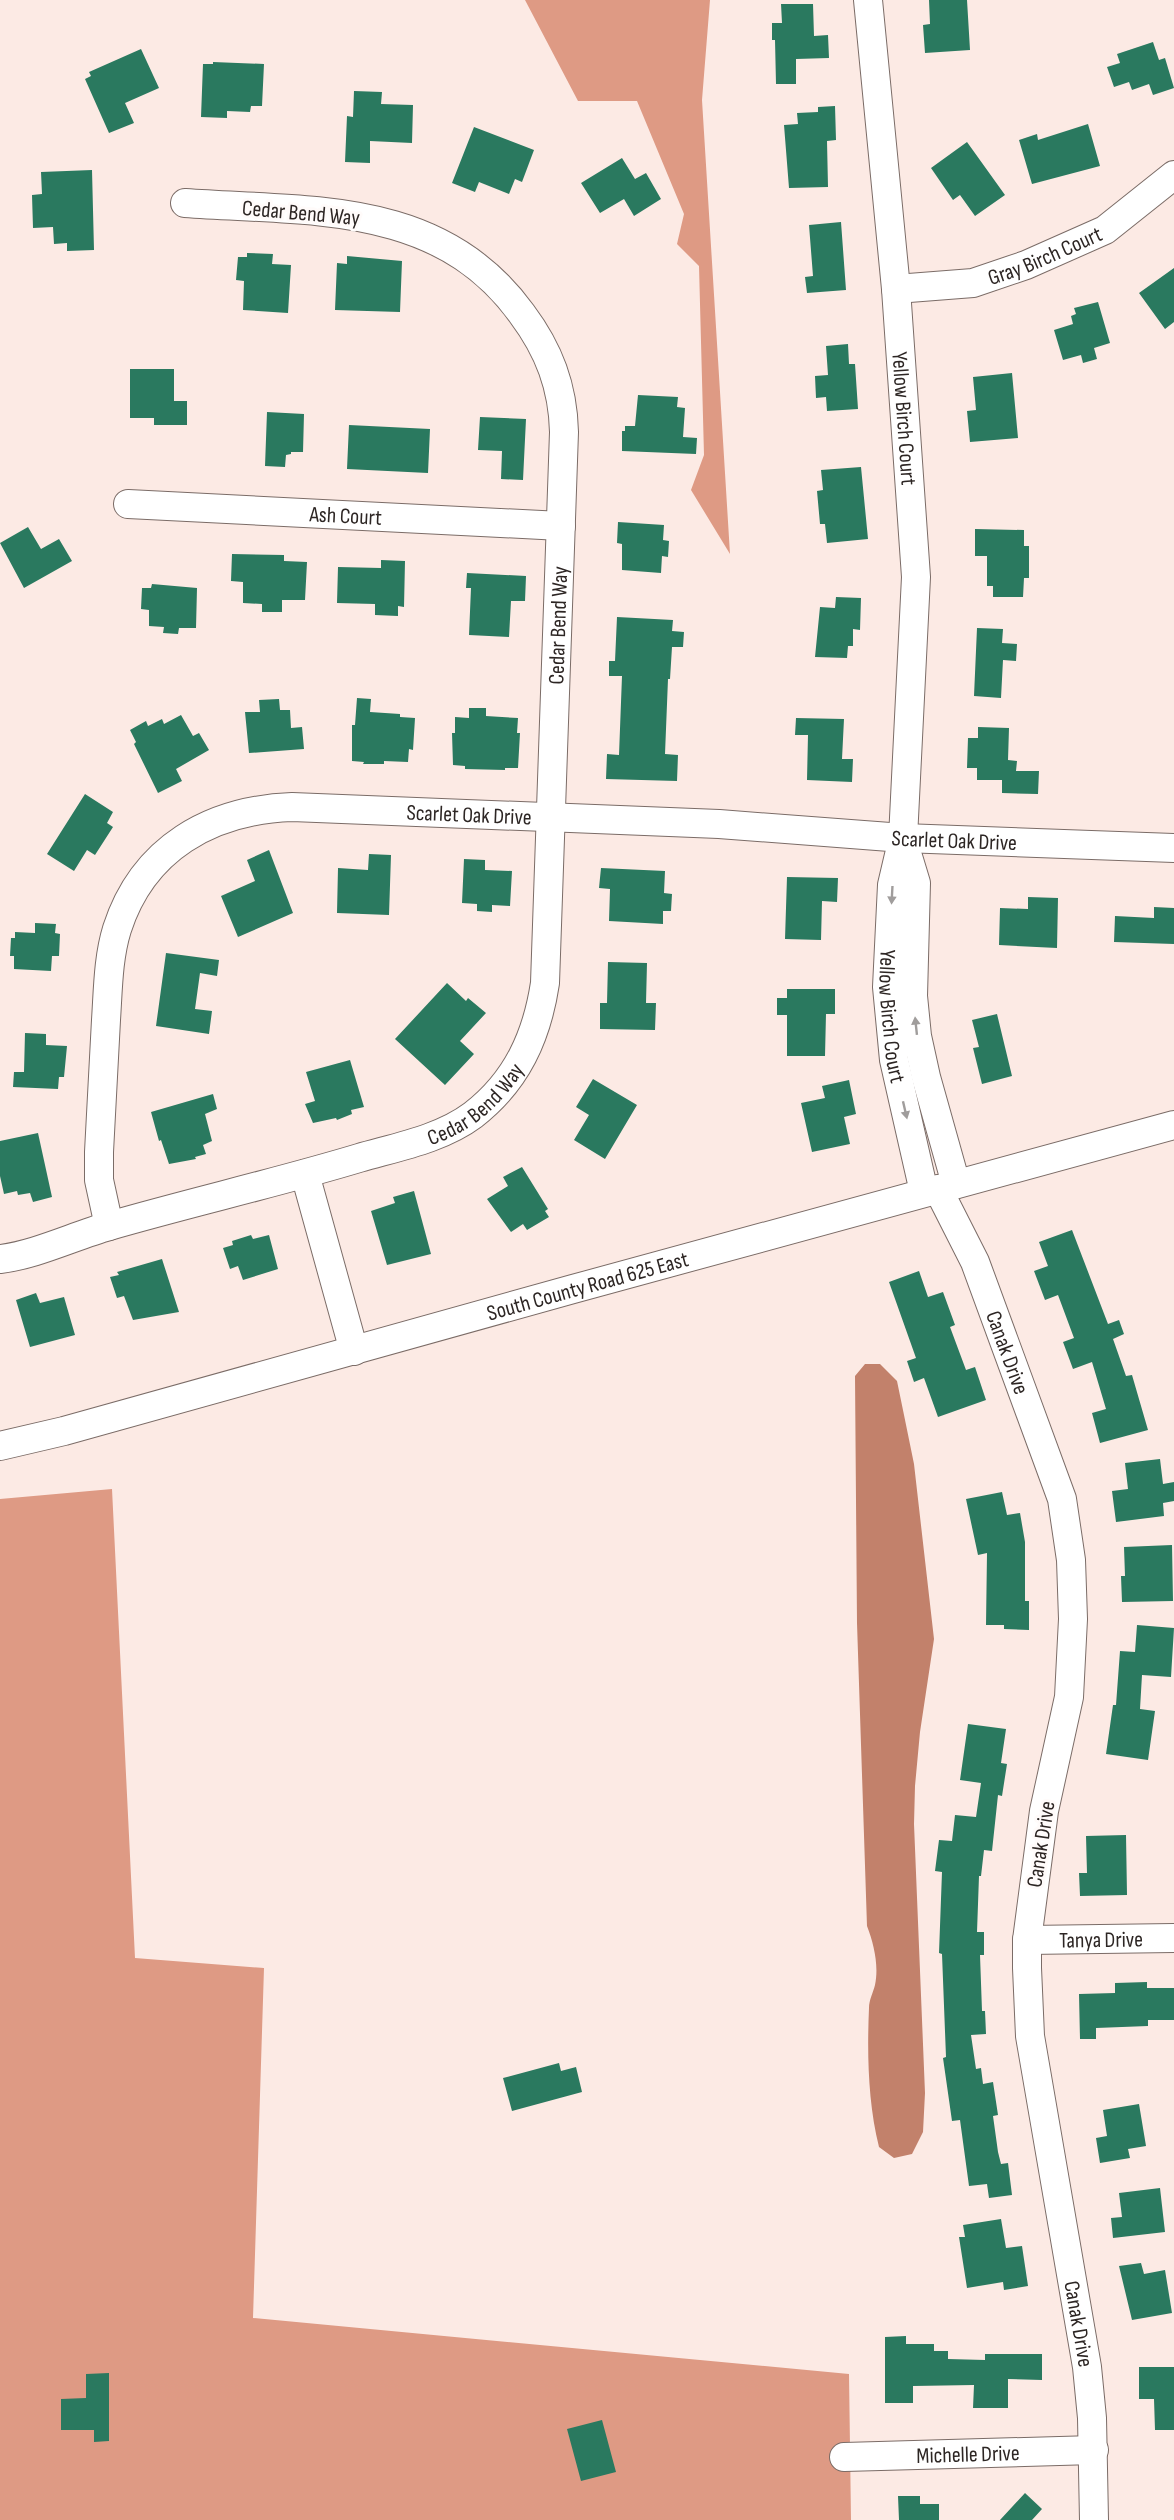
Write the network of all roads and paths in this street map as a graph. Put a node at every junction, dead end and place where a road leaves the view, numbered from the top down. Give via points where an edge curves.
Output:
1 (868, 0) edge
2 (1174, 175) edge
3 (185, 203) dead end
4 (897, 289) junction
5 (128, 504) dead end
6 (561, 526) junction
7 (551, 819) junction
8 (903, 838) junction
9 (1174, 848) edge
10 (1174, 1125) edge
11 (305, 1174) junction
12 (940, 1188) junction
13 (109, 1226) junction
14 (0, 1259) edge
15 (354, 1351) junction
16 (0, 1446) edge
17 (1174, 1938) edge
18 (1027, 1940) junction
19 (1094, 2450) junction
20 (844, 2457) dead end
21 (1094, 2520) edge

1 - 4 street, Yellow Birch Court
2 - 4 street, Gray Birch Court via 1105,230 1026,265 973,283
3 - 6 street, Cedar Bend Way via 374,218 435,239 488,275 530,324 559,384 564,432
4 - 8 street, Yellow Birch Court via 916,577
5 - 6 street, Ash Court
6 - 7 street, Cedar Bend Way
7 - 8 street, Scarlet Oak Drive via 719,824
7 - 11 street, Cedar Bend Way via 541,1014 515,1071 472,1116 445,1131
7 - 13 street, Scarlet Oak Drive via 261,808 217,820 166,853 145,875 129,901 110,959 99,1152 99,1180
8 - 9 street, Scarlet Oak Drive
8 - 12 street, Yellow Birch Court via 892,885 887,987 894,1060
10 - 12 street, South County Road 625 East
11 - 13 street, Cedar Bend Way
11 - 15 street
12 - 15 street, South County Road 625 East
12 - 18 street, Canak Drive via 975,1262 1062,1499 1071,1560 1069,1697 1044,1811
13 - 14 street, Cedar Bend Way
15 - 16 street, South County Road 625 East
17 - 18 street, Tanya Drive
18 - 19 street, Canak Drive via 1030,2036 1087,2367
19 - 20 street, Michelle Drive
19 - 21 street, Canak Drive

